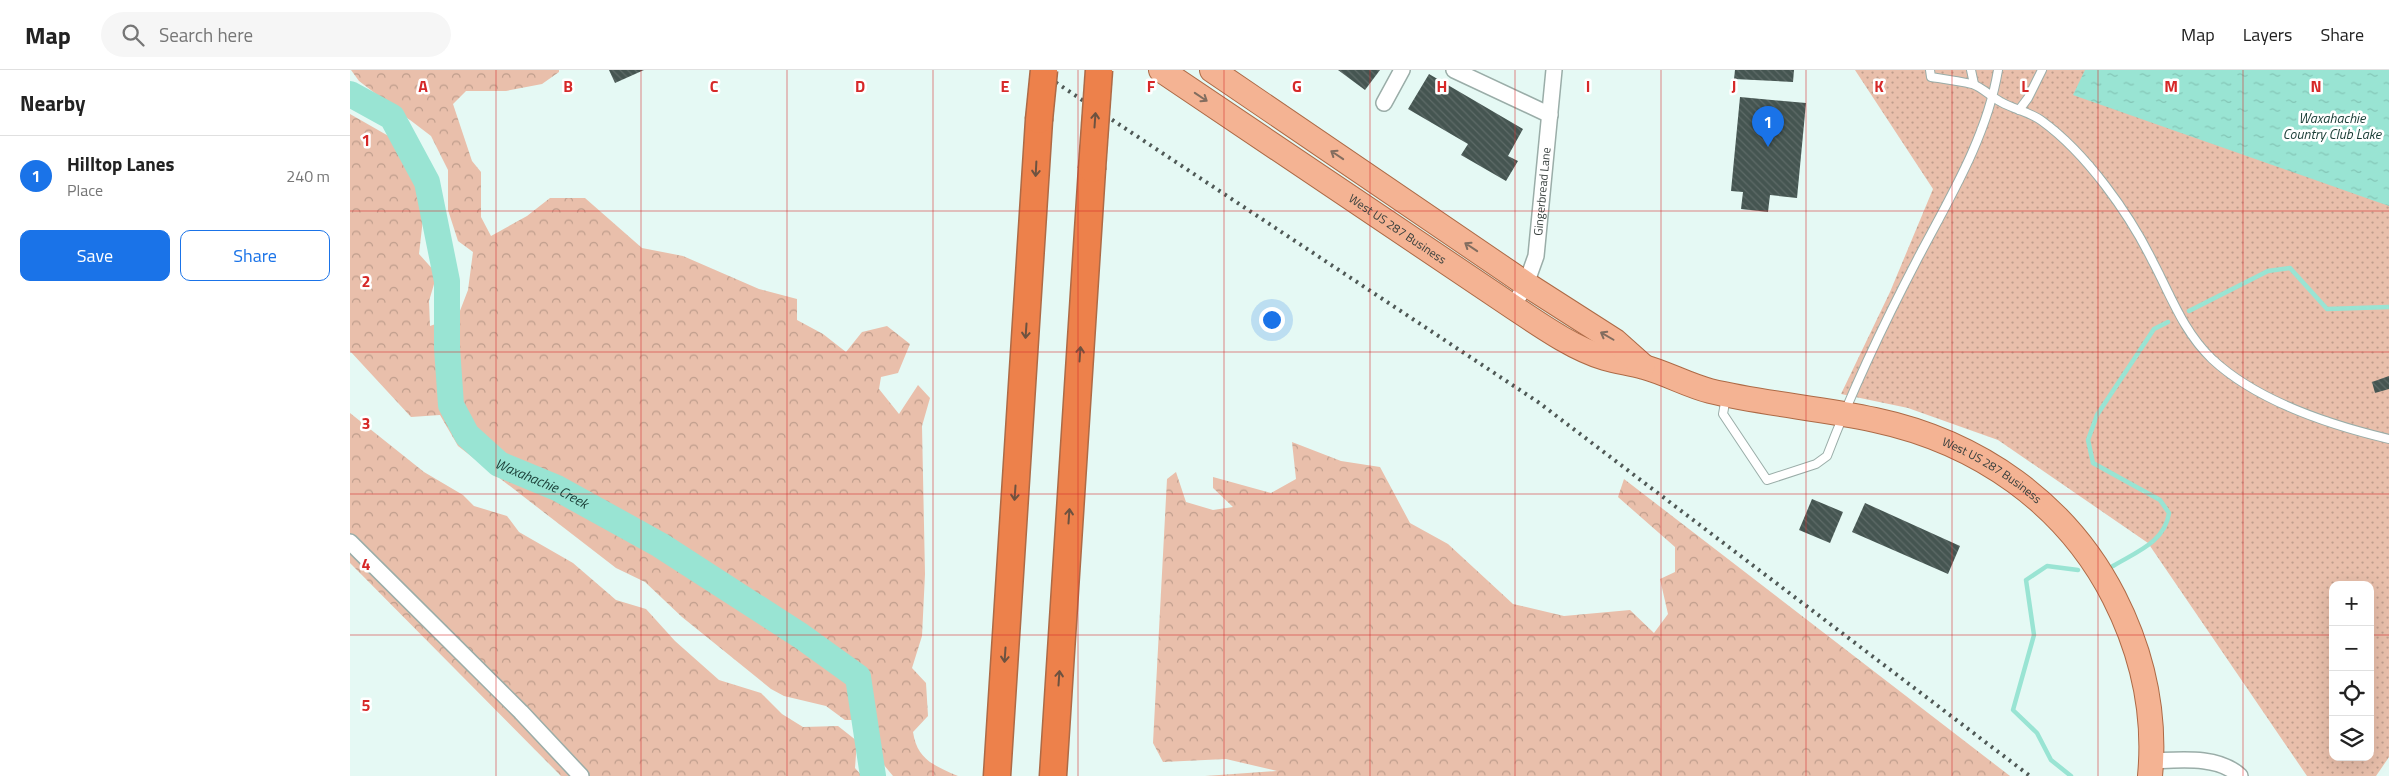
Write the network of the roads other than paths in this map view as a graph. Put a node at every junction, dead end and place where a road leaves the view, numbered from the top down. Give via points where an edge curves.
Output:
1 (1044, 70) edge
2 (1099, 70) edge
3 (1160, 70) edge
4 (1212, 70) edge
5 (1227, 70) edge
6 (1402, 70) edge
7 (1454, 70) edge
8 (1554, 70) edge
9 (1971, 70) edge
10 (1998, 70) edge
11 (2042, 70) edge
12 (1930, 74) edge
13 (1974, 84) junction
14 (1248, 95) junction
15 (1992, 98) junction
16 (1384, 103) dead end
17 (2019, 110) junction
18 (1550, 114) junction
19 (1526, 284) junction
20 (1513, 307) junction
21 (1645, 367) junction
22 (1727, 394) junction
23 (1843, 414) junction
24 (2389, 439) edge
25 (350, 542) edge
26 (2151, 768) edge
27 (581, 776) edge
28 (997, 776) edge
29 (1052, 776) edge
30 (2240, 776) edge

1 -> 28 highway, bridge
29 -> 2 highway, bridge
3 -> 20 main road, West US 287 Business
4 - 14 main road, West US 287 Business
5 - 14 main road
6 - 16 street
7 - 18 street
8 - 18 street, Gingerbread Lane
9 - 13 lane
10 - 15 lane
11 - 17 lane
12 - 13 lane
13 - 15 lane
19 -> 14 main road, West US 287 Business
15 - 17 lane
15 - 23 lane via 1962,173 1873,345
17 - 24 lane via 2040,119 2066,140 2089,166 2153,260 2190,335 2212,359 2272,400
18 - 19 street, Gingerbread Lane via 1536,256
19 - 20 street, Gingerbread Lane
21 -> 19 main road, West US 287 Business via 1615,341
20 - 21 main road, West US 287 Business via 1547,330 1604,358
21 - 22 main road, West US 287 Business via 1688,384
22 - 23 main road, West US 287 Business
22 - 23 lane via 1724,414 1767,480 1816,464 1828,456
23 - 26 main road, West US 287 Business via 1912,430 1971,452 2017,482 2064,524 2106,582 2133,638 2151,717
25 - 27 street
26 - 30 street via 2188,759 2224,766

